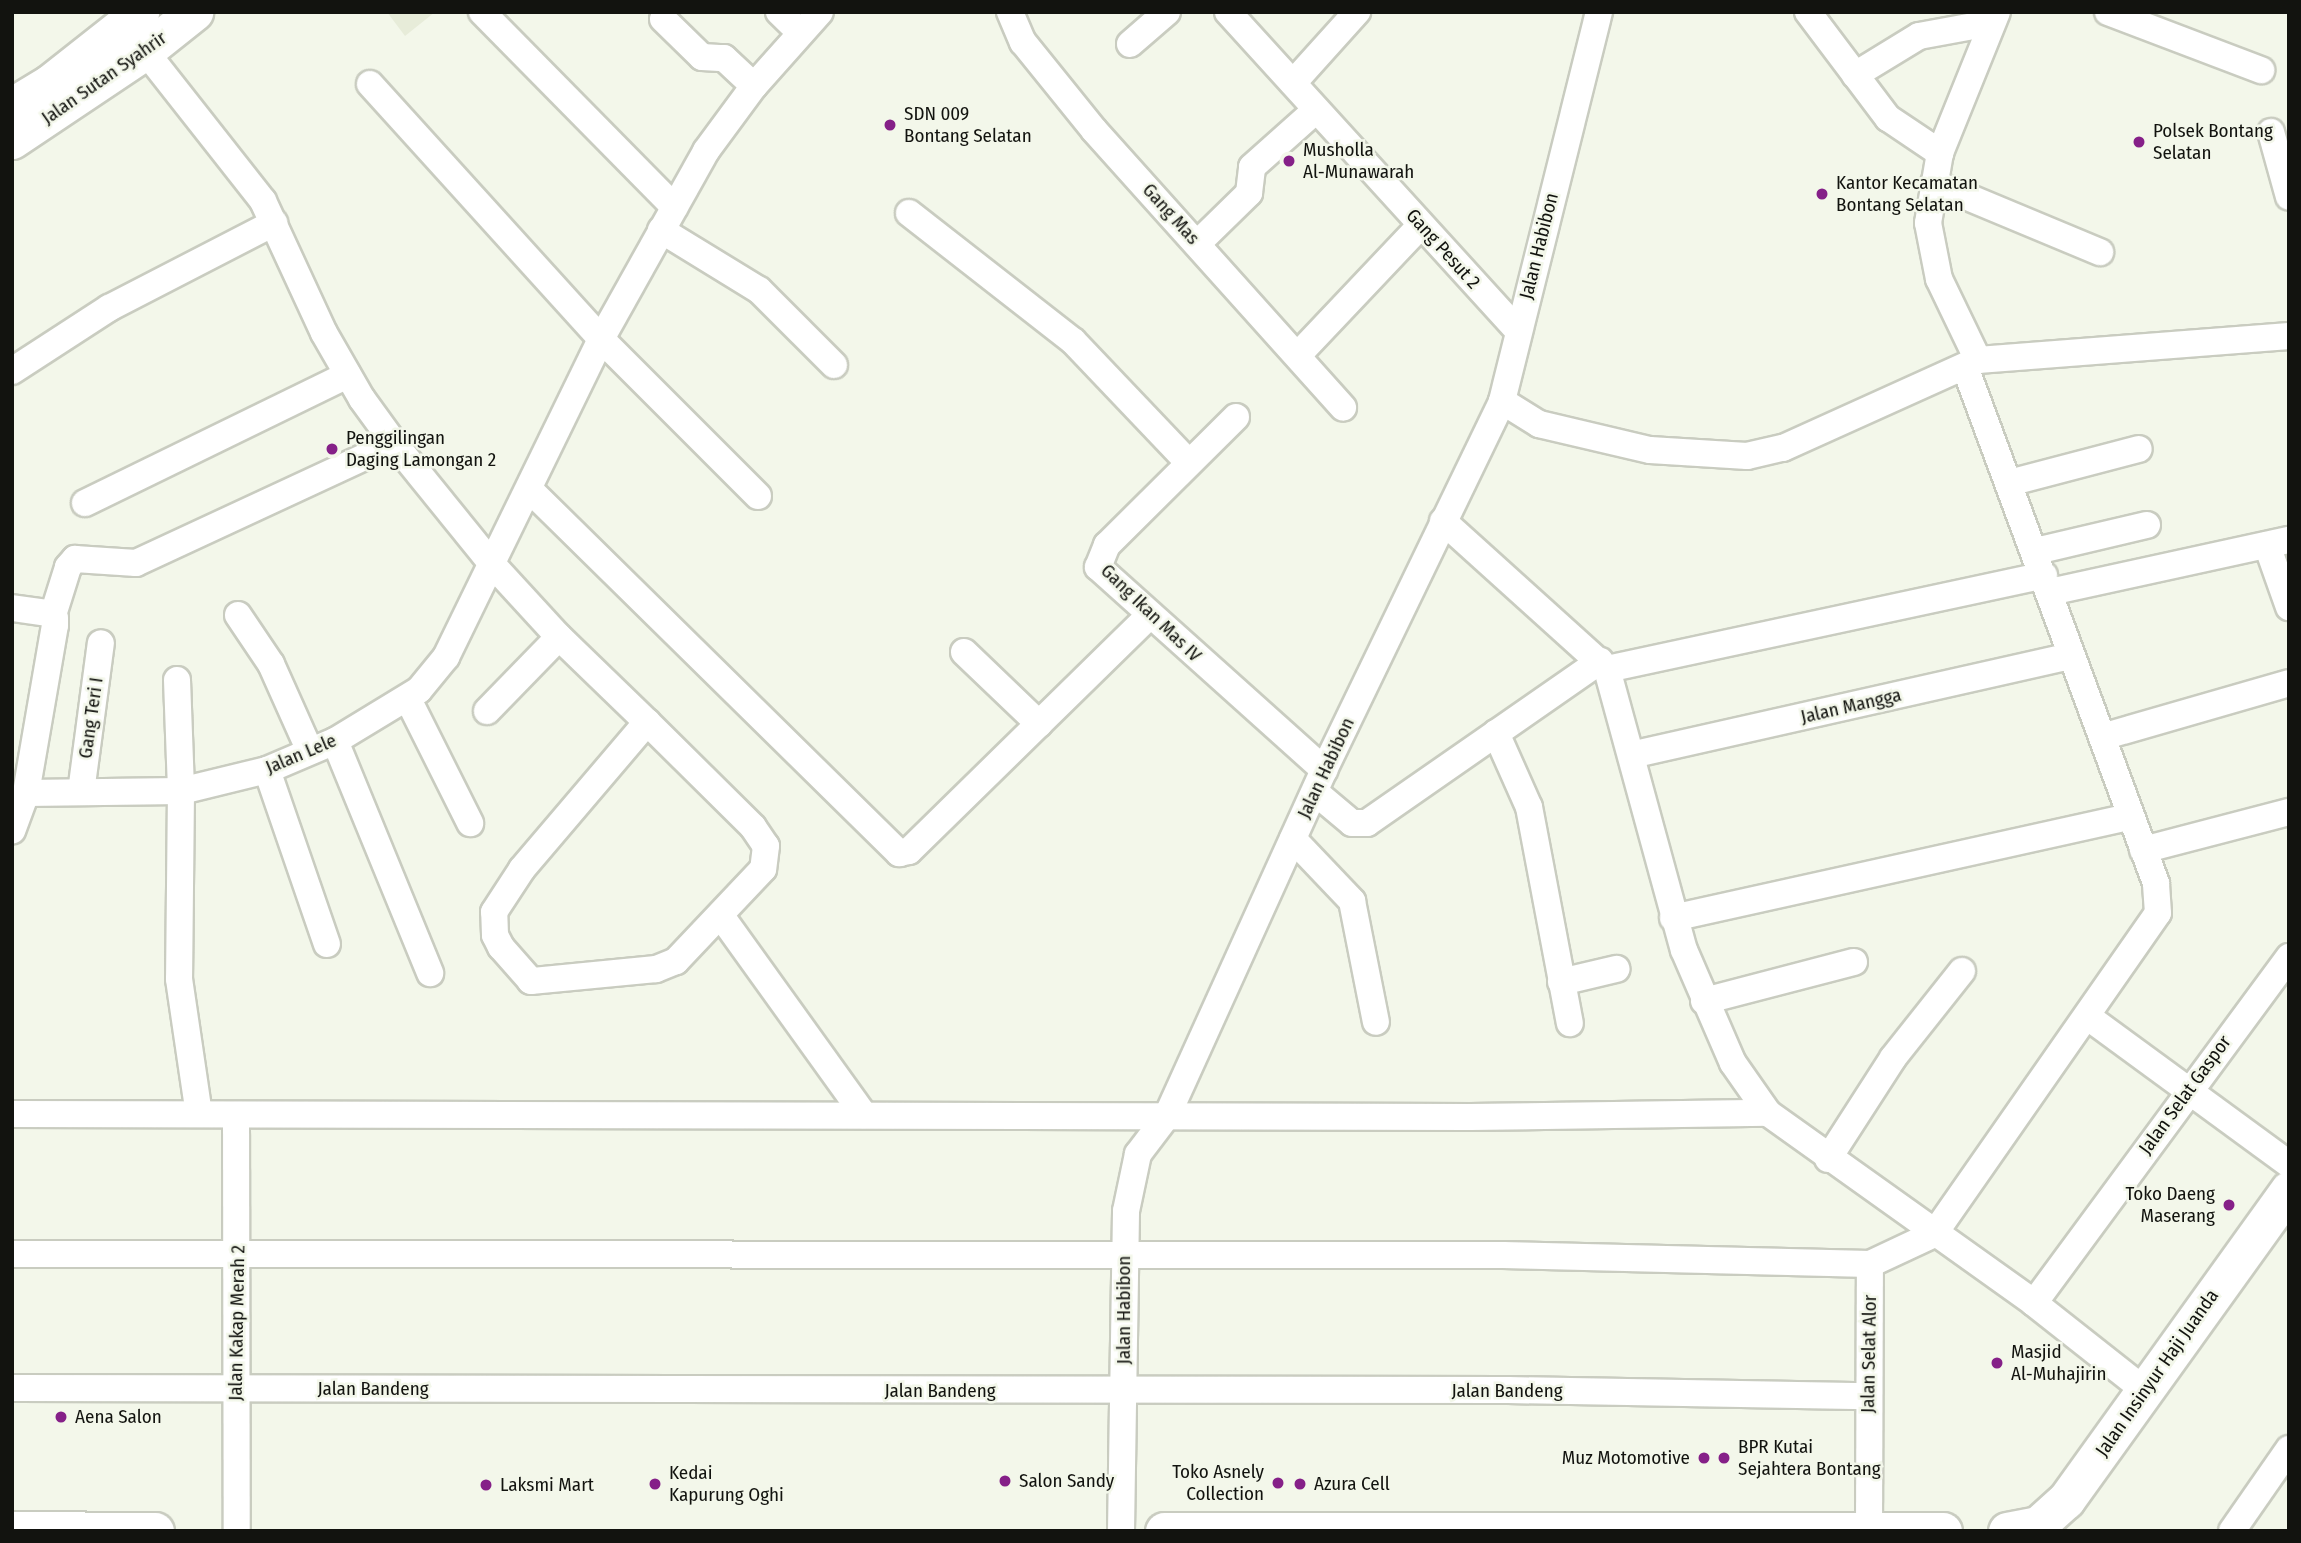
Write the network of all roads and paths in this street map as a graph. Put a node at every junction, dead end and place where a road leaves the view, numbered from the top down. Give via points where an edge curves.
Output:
1 (140, 12) edge
2 (194, 12) edge
3 (482, 12) edge
4 (779, 12) edge
5 (820, 12) edge
6 (1010, 12) edge
7 (1167, 12) edge
8 (1228, 12) edge
9 (1357, 12) edge
10 (1599, 12) edge
11 (1808, 12) edge
12 (2108, 12) edge
13 (1993, 18) edge
14 (663, 19) dead end
15 (801, 33) junction
16 (1130, 44) dead end
17 (145, 51) junction
18 (2261, 70) dead end
19 (1855, 75) junction
20 (1293, 83) junction
21 (370, 84) dead end
22 (754, 86) junction
23 (12, 106) edge
24 (1316, 110) junction
25 (2271, 132) dead end
26 (12, 140) edge
27 (1940, 153) junction
28 (1934, 183) junction
29 (2289, 197) edge
30 (909, 214) dead end
31 (667, 218) junction
32 (274, 223) junction
33 (1421, 225) junction
34 (1197, 244) junction
35 (2100, 252) dead end
36 (1518, 331) junction
37 (2289, 336) edge
38 (601, 339) junction
39 (1298, 355) junction
40 (1971, 364) junction
41 (834, 365) dead end
42 (12, 371) edge
43 (347, 375) junction
44 (1502, 401) junction
45 (1343, 408) dead end
46 (1237, 417) dead end
47 (394, 443) junction
48 (2139, 449) dead end
49 (1189, 463) junction
50 (2009, 483) junction
51 (530, 490) junction
52 (758, 496) dead end
53 (85, 503) dead end
54 (1443, 521) junction
55 (2147, 525) dead end
56 (2278, 542) edge
57 (492, 564) junction
58 (2043, 573) junction
59 (2289, 607) edge
60 (12, 608) edge
61 (53, 615) junction
62 (238, 615) dead end
63 (1149, 616) junction
64 (559, 637) junction
65 (101, 643) dead end
66 (964, 652) dead end
67 (2071, 656) junction
68 (1603, 665) junction
69 (177, 680) dead end
70 (2289, 683) edge
71 (408, 699) junction
72 (487, 711) dead end
73 (647, 722) junction
74 (1039, 724) junction
75 (1496, 733) junction
76 (2102, 737) junction
77 (335, 741) junction
78 (310, 751) junction
79 (1631, 755) junction
80 (267, 770) junction
81 (1320, 781) junction
82 (81, 792) junction
83 (181, 792) junction
84 (26, 793) junction
85 (2289, 812) edge
86 (2129, 817) junction
87 (470, 823) dead end
88 (12, 831) edge
89 (1293, 839) junction
90 (2143, 850) junction
91 (721, 916) junction
92 (1673, 918) junction
93 (327, 944) dead end
94 (2289, 957) edge
95 (1854, 962) dead end
96 (1616, 969) dead end
97 (1962, 971) dead end
98 (430, 973) dead end
99 (1562, 982) junction
100 (1704, 1001) junction
101 (2088, 1017) junction
102 (1376, 1022) dead end
103 (1570, 1023) dead end
104 (2188, 1089) junction
105 (1768, 1113) junction
106 (12, 1114) edge
107 (199, 1114) junction
108 (236, 1115) junction
109 (864, 1115) junction
110 (1167, 1116) junction
111 (1828, 1159) junction
112 (2289, 1164) edge
113 (2289, 1190) edge
114 (1934, 1234) junction
115 (12, 1254) edge
116 (238, 1254) junction
117 (1124, 1255) junction
118 (1870, 1264) junction
119 (2034, 1303) junction
120 (12, 1388) edge
121 (236, 1388) junction
122 (2144, 1390) junction
123 (1123, 1392) junction
124 (1868, 1396) junction
125 (2289, 1449) edge
126 (1869, 1529) edge
127 (2029, 1529) edge
128 (12, 1530) edge
129 (1809, 1530) edge
130 (155, 1531) edge
131 (237, 1531) edge
132 (1121, 1531) edge
133 (1164, 1531) edge
134 (1943, 1531) edge
135 (2232, 1531) edge

1 - 23 street, Jalan Sutan Syahrir via 50,83
2 - 17 street, Jalan Sutan Syahrir
3 - 31 street
4 - 15 street
5 - 15 street, Jalan Lele
6 - 34 street, Gang Mas via 1023,42
7 - 16 street
8 - 20 street, Gang Pesut 2
9 - 20 street
10 - 36 street, Jalan Habibon
11 - 19 street
12 - 18 street
13 - 19 street via 1919,36
13 - 27 street
14 - 22 street via 702,57 724,58
15 - 22 street, Jalan Lele
17 - 26 street, Jalan Sutan Syahrir
17 - 32 street via 248,181
19 - 27 street via 1888,118
20 - 24 street, Gang Pesut 2
21 - 38 street
22 - 31 street, Jalan Lele via 706,151
24 - 33 street, Gang Pesut 2
24 - 34 street via 1252,167 1249,193
25 - 29 street
27 - 28 street
28 - 35 street
28 - 40 street via 1928,222 1939,279
30 - 49 street via 1073,341
31 - 38 street, Jalan Lele
31 - 41 street via 750,283
32 - 42 street via 108,308
32 - 43 street
33 - 36 street, Gang Pesut 2
33 - 39 street
34 - 39 street, Gang Mas
36 - 44 street, Jalan Habibon
37 - 40 street
38 - 51 street, Jalan Lele
38 - 52 street
39 - 45 street, Gang Mas
40 - 44 street via 1783,448 1747,456 1650,450 1539,424
40 - 50 street
43 - 47 street
43 - 53 street
44 - 54 street, Jalan Habibon
46 - 49 street, Gang Ikan Mas IV
47 - 57 street
47 - 61 street via 136,564 75,559 68,567
48 - 50 street
49 - 63 street, Gang Ikan Mas IV via 1097,560 1104,574
50 - 58 street
51 - 57 street, Jalan Lele
51 - 74 street via 894,850 909,850
54 - 68 street
54 - 81 street, Jalan Habibon
55 - 58 street
56 - 58 street
56 - 59 street
57 - 64 street
57 - 71 street, Jalan Lele via 446,657
58 - 67 street
58 - 68 street
60 - 61 street
61 - 84 street
62 - 78 street via 271,664
63 - 74 street
63 - 81 street, Gang Ikan Mas IV
64 - 72 street
64 - 73 street
65 - 82 street, Gang Teri I
66 - 74 street
67 - 76 street
67 - 79 street, Jalan Mangga
68 - 75 street
68 - 79 street
69 - 83 street
70 - 76 street
71 - 77 street, Jalan Lele
71 - 87 street
73 - 91 street via 753,827 766,846 763,869
73 - 91 street via 522,869 494,912 495,935 519,971 531,981 547,983 656,969 676,961
75 - 81 street, Gang Ikan Mas IV via 1362,825
75 - 99 street via 1529,807
76 - 86 street
77 - 78 street, Jalan Lele
77 - 98 street
78 - 80 street, Jalan Lele
79 - 92 street
80 - 83 street, Jalan Lele
80 - 93 street
81 - 89 street, Jalan Habibon
82 - 83 street, Jalan Lele
82 - 84 street, Jalan Lele
83 - 107 street via 179,979
84 - 88 street
85 - 90 street
86 - 90 street
86 - 92 street
89 - 102 street via 1352,901
89 - 110 street, Jalan Habibon
90 - 101 street via 2156,883 2158,913
91 - 109 street
92 - 100 street
94 - 104 street, Jalan Selat Gaspor
95 - 100 street
96 - 99 street
97 - 111 street via 1892,1058
99 - 103 street
100 - 105 street via 1733,1063
101 - 104 street
101 - 114 street
104 - 112 street
104 - 119 street, Jalan Selat Gaspor
105 - 110 street
105 - 111 street
106 - 107 street
107 - 108 street
108 - 109 street
108 - 116 street, Jalan Kakap Merah 2
109 - 110 street
110 - 117 street, Jalan Habibon via 1138,1154 1129,1184
111 - 114 street
113 - 122 street, Jalan Insinyur Haji Juanda
114 - 118 street
114 - 119 street
115 - 116 street
116 - 117 street
116 - 121 street, Jalan Kakap Merah 2
117 - 118 street via 1503,1255
117 - 123 street, Jalan Habibon
118 - 124 street, Jalan Selat Alor
119 - 122 street
120 - 121 street, Jalan Bandeng
121 - 123 street, Jalan Bandeng
121 - 131 street, Jalan Kakap Merah 2
122 - 127 street, Jalan Insinyur Haji Juanda via 2086,1475
123 - 124 street, Jalan Bandeng via 1507,1390
123 - 132 street, Jalan Habibon
124 - 126 street, Jalan Selat Alor
125 - 135 street
126 - 129 street
126 - 134 street
128 - 130 street
129 - 133 street

